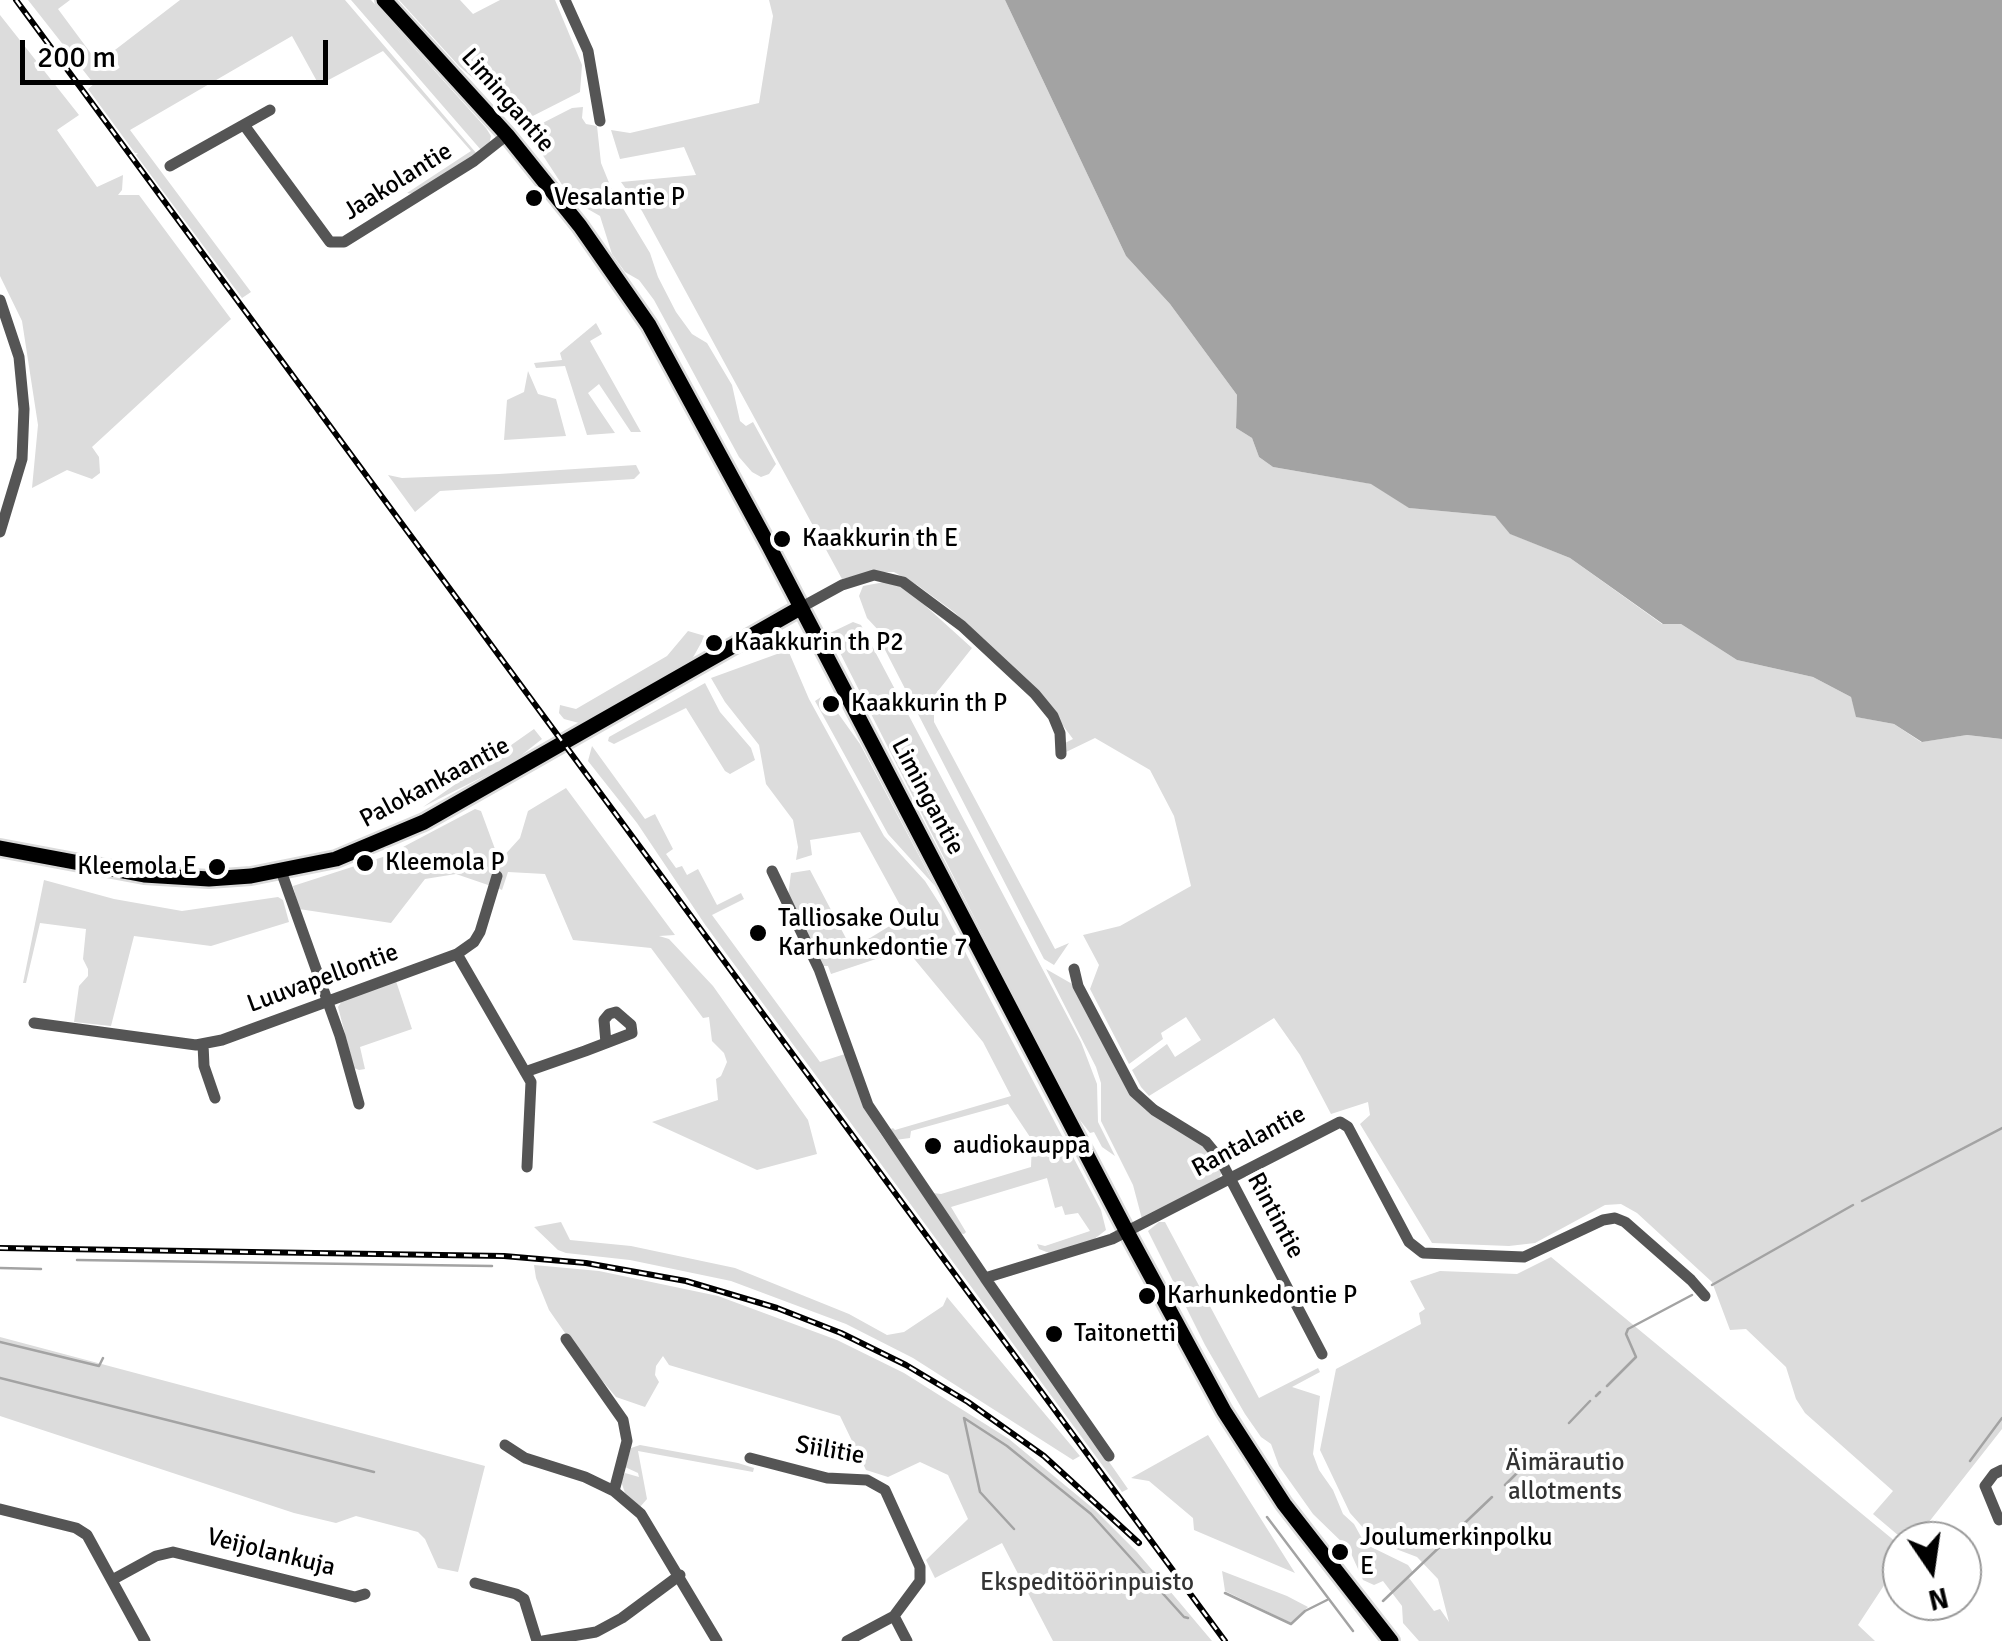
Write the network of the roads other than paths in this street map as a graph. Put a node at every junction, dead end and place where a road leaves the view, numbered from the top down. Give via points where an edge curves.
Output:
1 (384, 0) edge
2 (565, 0) edge
3 (270, 110) dead end
4 (600, 121) dead end
5 (244, 125) junction
6 (507, 134) junction
7 (170, 166) dead end
8 (0, 300) edge
9 (0, 532) edge
10 (800, 608) junction
11 (1061, 754) dead end
12 (0, 848) edge
13 (772, 871) dead end
14 (280, 872) junction
15 (496, 876) dead end
16 (458, 954) junction
17 (1074, 968) dead end
18 (328, 1002) junction
19 (34, 1023) dead end
20 (606, 1043) dead end
21 (203, 1044) junction
22 (526, 1072) junction
23 (215, 1098) dead end
24 (359, 1104) dead end
25 (527, 1166) dead end
26 (1230, 1178) junction
27 (1127, 1232) junction
28 (985, 1278) junction
29 (1705, 1296) dead end
30 (566, 1340) dead end
31 (1322, 1354) dead end
32 (505, 1445) dead end
33 (1109, 1456) dead end
34 (750, 1458) dead end
35 (2002, 1470) edge
36 (614, 1491) junction
37 (0, 1509) edge
38 (1999, 1520) dead end
39 (680, 1575) junction
40 (112, 1580) junction
41 (475, 1583) dead end
42 (365, 1594) dead end
43 (894, 1616) junction
44 (145, 1641) edge
45 (540, 1641) edge
46 (716, 1641) edge
47 (847, 1641) edge
48 (907, 1641) edge
49 (1392, 1641) edge

1 - 6 main road, Limingantie
2 - 4 street via 588,51
3 - 5 street
5 - 6 street, Jaakolantie via 330,242 344,242
5 - 7 street
6 - 10 main road, Limingantie via 648,325
8 - 9 street via 18,356 24,409 22,459
10 - 11 street via 874,575 904,582 1035,694 1060,733
10 - 14 main road, Palokankaantie via 424,822 364,849
10 - 27 main road, Limingantie
12 - 14 main road, Palokankaantie via 144,875 210,879
13 - 28 street via 819,970 868,1105
14 - 18 street
15 - 16 street via 480,932
16 - 18 street, Luuvapellontie
16 - 22 street
17 - 26 street, Rintintie via 1134,1092 1206,1142
18 - 21 street, Luuvapellontie
18 - 24 street
19 - 21 street, Luuvapellontie
20 - 22 street
21 - 23 street
22 - 25 street via 532,1096
26 - 27 street, Rantalantie
26 - 29 street, Rantalantie via 1340,1122 1409,1242 1423,1253 1524,1257 1616,1218
26 - 31 street, Rintintie
27 - 28 street, Rantalantie
27 - 49 main road, Limingantie via 1224,1411 1284,1504
28 - 33 street
30 - 36 street via 623,1420 627,1441
32 - 36 street
34 - 43 street, Siilitie via 882,1487 921,1574
35 - 38 street via 1985,1486
36 - 39 street via 641,1514
37 - 40 street via 81,1530
39 - 45 street via 596,1632
39 - 46 street
40 - 42 street, Veijolankuja via 174,1552 355,1597
40 - 44 street
41 - 45 street via 524,1599
43 - 47 street, Siilitie
43 - 48 street

